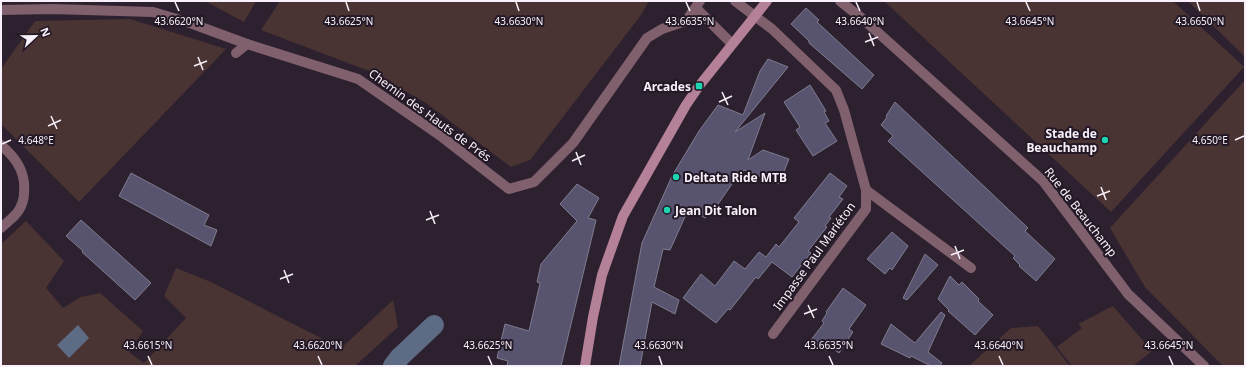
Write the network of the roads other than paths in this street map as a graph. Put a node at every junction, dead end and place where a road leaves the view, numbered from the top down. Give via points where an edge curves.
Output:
1 (767, 1) edge
2 (840, 1) edge
3 (737, 3) edge
4 (698, 5) edge
5 (1, 10) edge
6 (755, 16) junction
7 (247, 44) junction
8 (732, 44) junction
9 (236, 53) dead end
10 (1, 145) edge
11 (866, 190) junction
12 (1, 228) edge
13 (971, 268) dead end
14 (773, 334) dead end
15 (585, 366) edge
16 (1204, 366) edge

1 - 6 main road
2 - 16 street, Rue de Beauchamp via 1043,181 1128,294
3 - 6 street, Impasse Paul Mariéton
4 - 7 street, Chemin des Hauts de Prés via 686,21 662,29 647,38 573,143 534,182 509,189 442,137 358,79
4 - 8 street
5 - 7 street, Chemin des Hauts de Prés via 153,12
6 - 8 main road
6 - 11 street, Impasse Paul Mariéton via 836,90
7 - 9 street
8 - 15 main road via 686,105 623,216 602,275
10 - 12 street via 20,167 24,186 19,211
11 - 13 street
11 - 14 street, Impasse Paul Mariéton via 866,209

